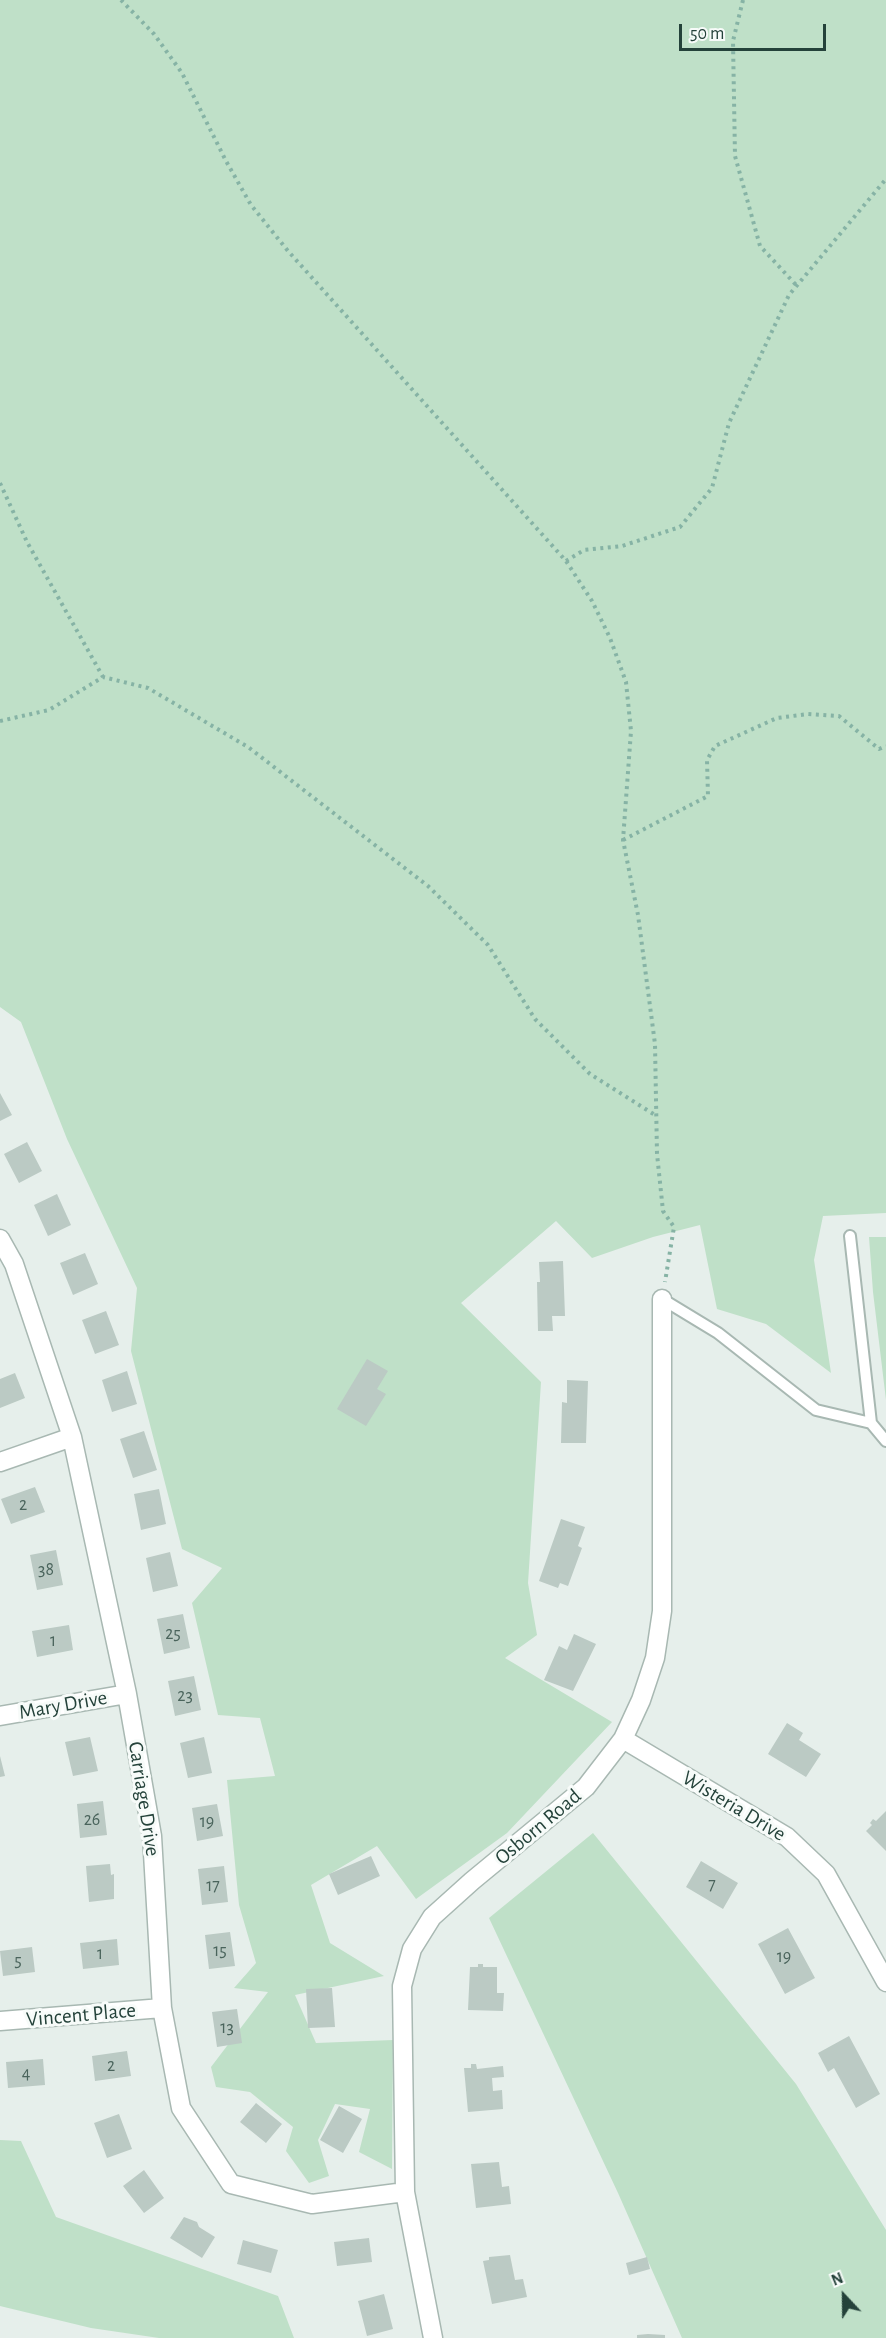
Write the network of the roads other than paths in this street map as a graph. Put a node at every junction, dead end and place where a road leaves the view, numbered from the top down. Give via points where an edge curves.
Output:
1 (850, 1236) dead end
2 (0, 1239) edge
3 (662, 1299) joint
4 (871, 1424) junction
5 (72, 1437) junction
6 (886, 1441) edge
7 (0, 1462) edge
8 (127, 1694) junction
9 (0, 1716) edge
10 (623, 1739) junction
11 (886, 1982) edge
12 (162, 2008) junction
13 (0, 2021) edge
14 (405, 2192) junction
15 (433, 2338) edge

1 - 4 lane
2 - 5 street, Carriage Drive via 14,1264
3 - 4 lane via 718,1334 816,1410
3 - 10 street, Osborn Road via 662,1611 655,1658
4 - 6 lane
5 - 7 street
5 - 8 street, Carriage Drive
8 - 9 street, Mary Drive
8 - 12 street, Carriage Drive via 153,1836
10 - 11 street, Wisteria Drive via 788,1837 826,1874
10 - 14 street, Osborn Road via 586,1787 432,1917 412,1949 402,1986
12 - 13 street, Vincent Place
12 - 14 street, Carriage Drive via 181,2108 231,2184 312,2204
14 - 15 street, Osborn Road

